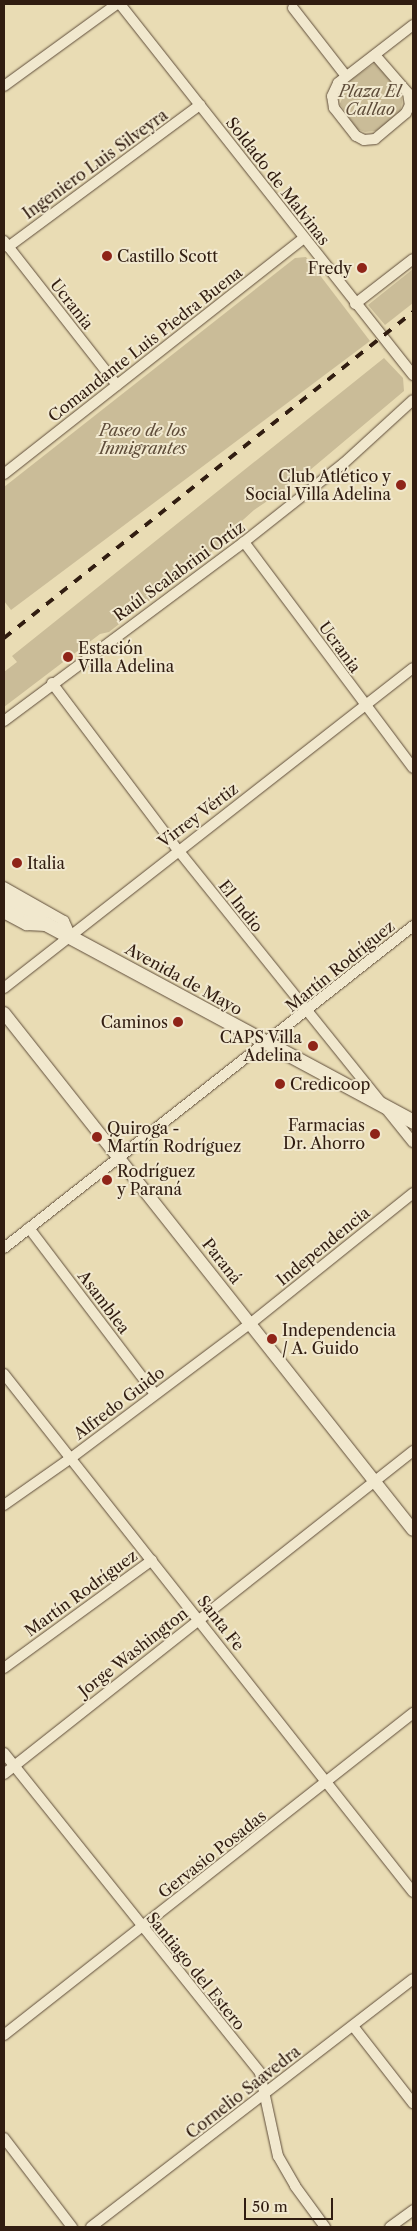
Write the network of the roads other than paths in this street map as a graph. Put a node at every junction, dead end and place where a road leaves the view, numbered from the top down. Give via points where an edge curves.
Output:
1 (119, 4) edge
2 (293, 8) dead end
3 (413, 25) edge
4 (375, 55) junction
5 (346, 76) junction
6 (4, 86) edge
7 (200, 105) junction
8 (304, 238) junction
9 (6, 244) edge
10 (413, 259) edge
11 (356, 304) junction
12 (413, 375) edge
13 (117, 385) junction
14 (413, 400) edge
15 (4, 474) edge
16 (244, 542) junction
17 (413, 668) edge
18 (52, 683) junction
19 (366, 707) junction
20 (4, 721) edge
21 (413, 768) edge
22 (178, 850) junction
23 (4, 887) edge
24 (4, 899) edge
25 (4, 911) edge
26 (46, 924) junction
27 (413, 926) edge
28 (71, 937) junction
29 (4, 988) edge
30 (306, 1012) junction
31 (4, 1013) edge
32 (267, 1044) junction
33 (390, 1110) junction
34 (413, 1122) edge
35 (413, 1142) edge
36 (120, 1158) junction
37 (413, 1193) edge
38 (29, 1228) junction
39 (4, 1248) edge
40 (251, 1323) junction
41 (4, 1374) edge
42 (155, 1394) junction
43 (413, 1451) edge
44 (72, 1458) junction
45 (376, 1481) junction
46 (4, 1505) edge
47 (413, 1530) edge
48 (152, 1560) junction
49 (199, 1619) junction
50 (4, 1668) edge
51 (413, 1713) edge
52 (4, 1753) edge
53 (14, 1766) junction
54 (4, 1774) edge
55 (329, 1782) junction
56 (413, 1892) edge
57 (141, 1928) junction
58 (413, 1980) edge
59 (353, 2026) junction
60 (4, 2035) edge
61 (265, 2095) junction
62 (413, 2103) edge
63 (4, 2138) edge
64 (413, 2210) edge
65 (72, 2227) edge
66 (91, 2227) edge
67 (325, 2227) edge
68 (390, 2227) edge

1 - 6 street
1 - 7 street, Soldado de Malvinas
2 - 5 street
3 - 4 street
4 - 5 street
4 - 5 street via 408,93 410,104 406,113 375,139 364,140 356,136 334,108 332,96
7 - 8 street, Soldado de Malvinas
7 - 9 street, Ingeniero Luis Silveyra
8 - 11 street, Soldado de Malvinas
8 - 13 street, Comandante Luis Piedra Buena
9 - 13 street, Ucrania
10 - 11 street
11 - 12 street, Soldado de Malvinas
13 - 15 street, Comandante Luis Piedra Buena
14 - 16 street, Raúl Scalabrini Ortíz via 344,462
16 - 18 street, Raúl Scalabrini Ortíz
16 - 19 street, Ucrania
17 - 19 street, Virrey Vértiz
18 - 20 street, Raúl Scalabrini Ortíz
18 - 22 street, El Indio
19 - 21 street, Ucrania
19 - 22 street, Virrey Vértiz
22 - 28 street, Virrey Vértiz
22 - 30 street, El Indio
23 - 28 street, Avenida de Mayo via 64,920
24 - 26 main road, Avenida de Mayo via 32,912
25 - 26 main road, Avenida de Mayo via 28,922
26 - 28 main road, Avenida de Mayo
27 - 30 street, Martín Rodríguez
28 - 29 street, Virrey Vértiz
28 - 32 main road, Avenida de Mayo
30 - 32 street, Martín Rodríguez
30 - 33 street, El Indio
31 - 36 street, Paraná
32 - 33 main road, Avenida de Mayo
32 - 36 street, Martín Rodríguez
33 - 34 main road, Avenida de Mayo
33 - 35 street, El Indio
36 - 38 street, Martín Rodríguez
36 - 40 street, Paraná
37 - 40 street, Independencia
38 - 39 street, Martín Rodríguez
38 - 42 street, Asamblea
40 - 42 street, Alfredo Guido
40 - 45 street, Paraná
41 - 44 street, Santa Fe
42 - 44 street, Alfredo Guido
43 - 45 street, Jorge Washington
44 - 46 street, Alfredo Guido
44 - 48 street, Santa Fe
45 - 47 street, Paraná
45 - 49 street, Jorge Washington
48 - 49 street, Santa Fe
48 - 50 street, Martín Rodríguez
49 - 53 street, Jorge Washington
49 - 55 street, Santa Fe
51 - 55 street, Gervasio Posadas
52 - 53 street, Santiago del Estero
53 - 54 street, Jorge Washington
53 - 57 street, Santiago del Estero
55 - 56 street, Santa Fe
55 - 57 street, Gervasio Posadas
57 - 60 street, Gervasio Posadas
57 - 61 street, Santiago del Estero via 260,2073
58 - 59 street, Cornelio Saavedra
59 - 61 street, Cornelio Saavedra
59 - 62 street
61 - 66 street, Cornelio Saavedra
61 - 67 street, Santiago del Estero via 278,2156
63 - 65 street
64 - 68 street

